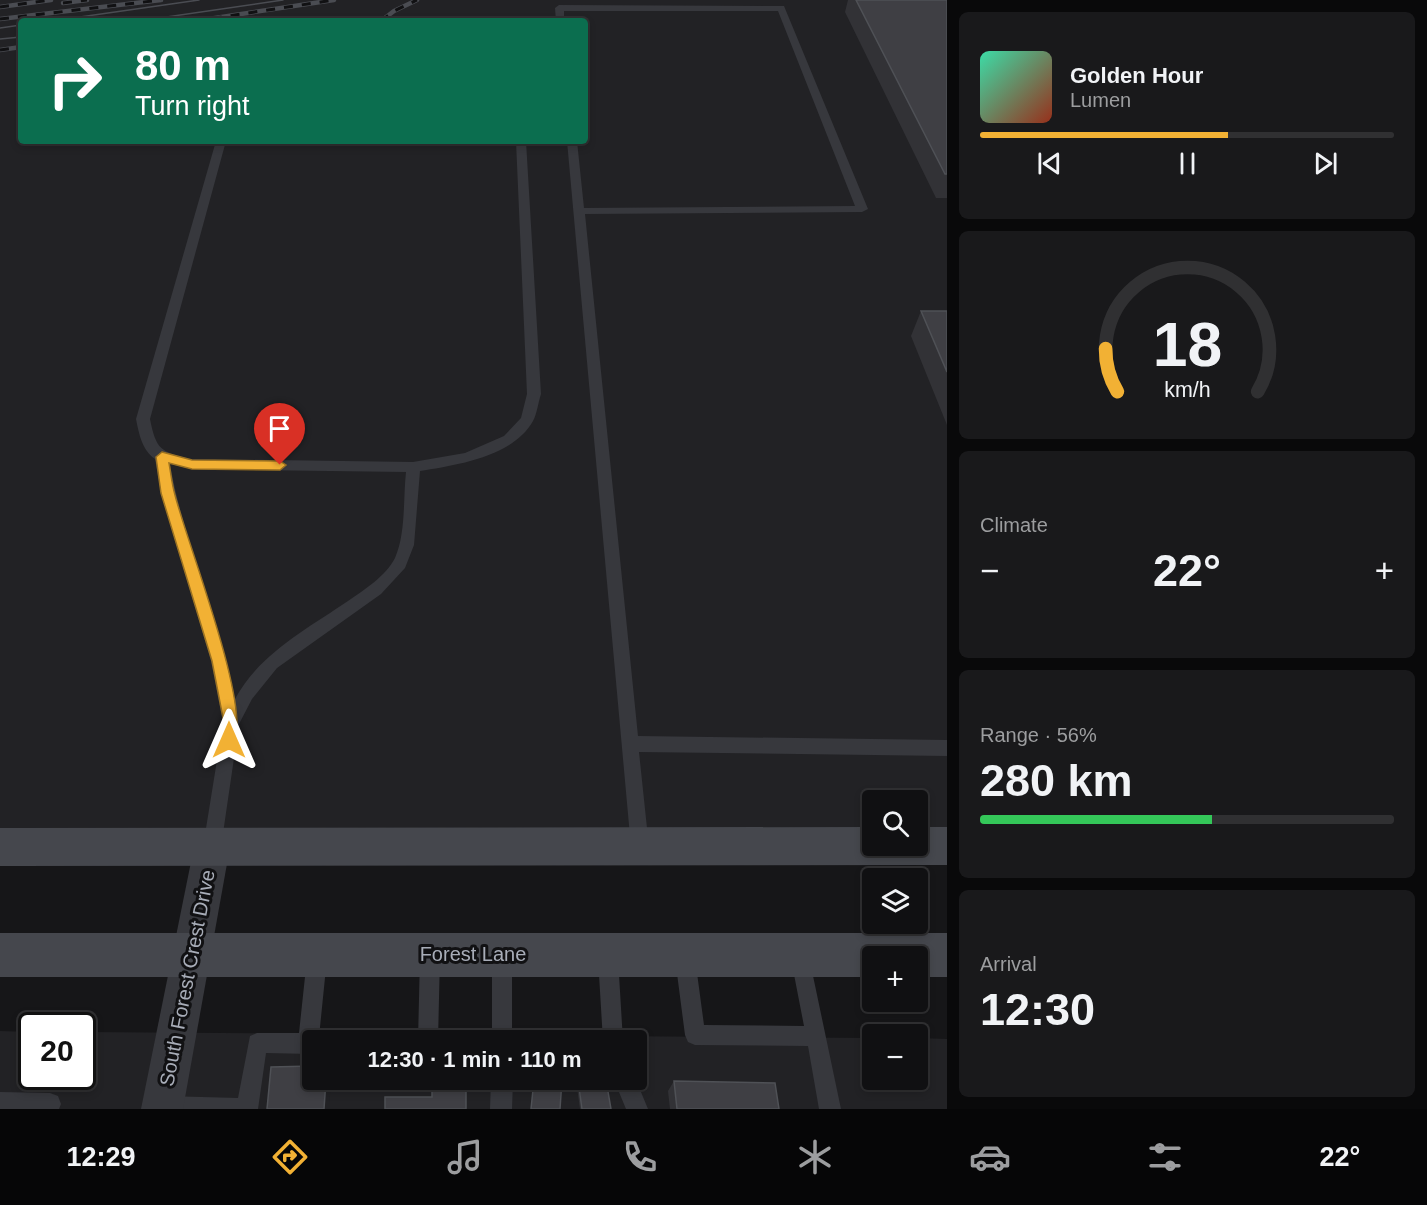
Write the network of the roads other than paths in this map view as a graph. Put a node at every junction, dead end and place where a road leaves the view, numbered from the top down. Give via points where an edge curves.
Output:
1 (560, 18) edge
2 (220, 144) edge
3 (521, 144) edge
4 (572, 144) edge
5 (578, 211) junction
6 (162, 457) junction
7 (412, 467) junction
8 (231, 723) junction
9 (630, 744) junction
10 (947, 748) edge
11 (947, 846) edge
12 (0, 847) edge
13 (212, 847) junction
14 (640, 847) junction
15 (191, 953) junction
16 (317, 953) junction
17 (430, 953) junction
18 (502, 954) junction
19 (0, 955) edge
20 (608, 955) junction
21 (684, 955) junction
22 (801, 955) junction
23 (947, 955) edge
24 (311, 1030) edge
25 (428, 1030) edge
26 (502, 1030) edge
27 (612, 1030) edge
28 (816, 1036) junction
29 (302, 1044) edge
30 (502, 1090) edge
31 (629, 1090) edge
32 (0, 1103) edge
33 (162, 1108) edge
34 (48, 1109) edge
35 (247, 1109) edge
36 (501, 1109) edge
37 (637, 1109) edge
38 (830, 1109) edge

1 - 5 lane via 559,8 781,8 862,209
2 - 6 lane via 143,419 148,445
3 - 7 lane via 534,394 527,420 509,439 468,458
4 - 5 lane
5 - 9 lane
6 - 7 lane via 192,464
6 - 8 lane via 168,493 219,661
7 - 8 lane via 407,545 400,564 376,590 271,663 246,694
8 - 13 lane
9 - 10 lane
9 - 14 lane
11 - 14 main road
12 - 13 main road
13 - 14 main road
13 - 15 street, South Forest Crest Drive
15 - 16 main road, Forest Lane
15 - 19 main road, Forest Lane
15 - 33 street, South Forest Crest Drive
16 - 17 main road, Forest Lane
16 - 24 lane
17 - 18 main road, Forest Lane
17 - 25 lane
18 - 20 main road, Forest Lane
18 - 26 lane
20 - 21 main road, Forest Lane
20 - 27 lane
21 - 22 main road, Forest Lane
21 - 28 lane via 695,1035
22 - 23 main road, Forest Lane
22 - 28 lane
28 - 38 lane
29 - 35 lane via 257,1043
30 - 36 lane
31 - 37 lane
32 - 34 lane via 50,1104
33 - 35 lane

